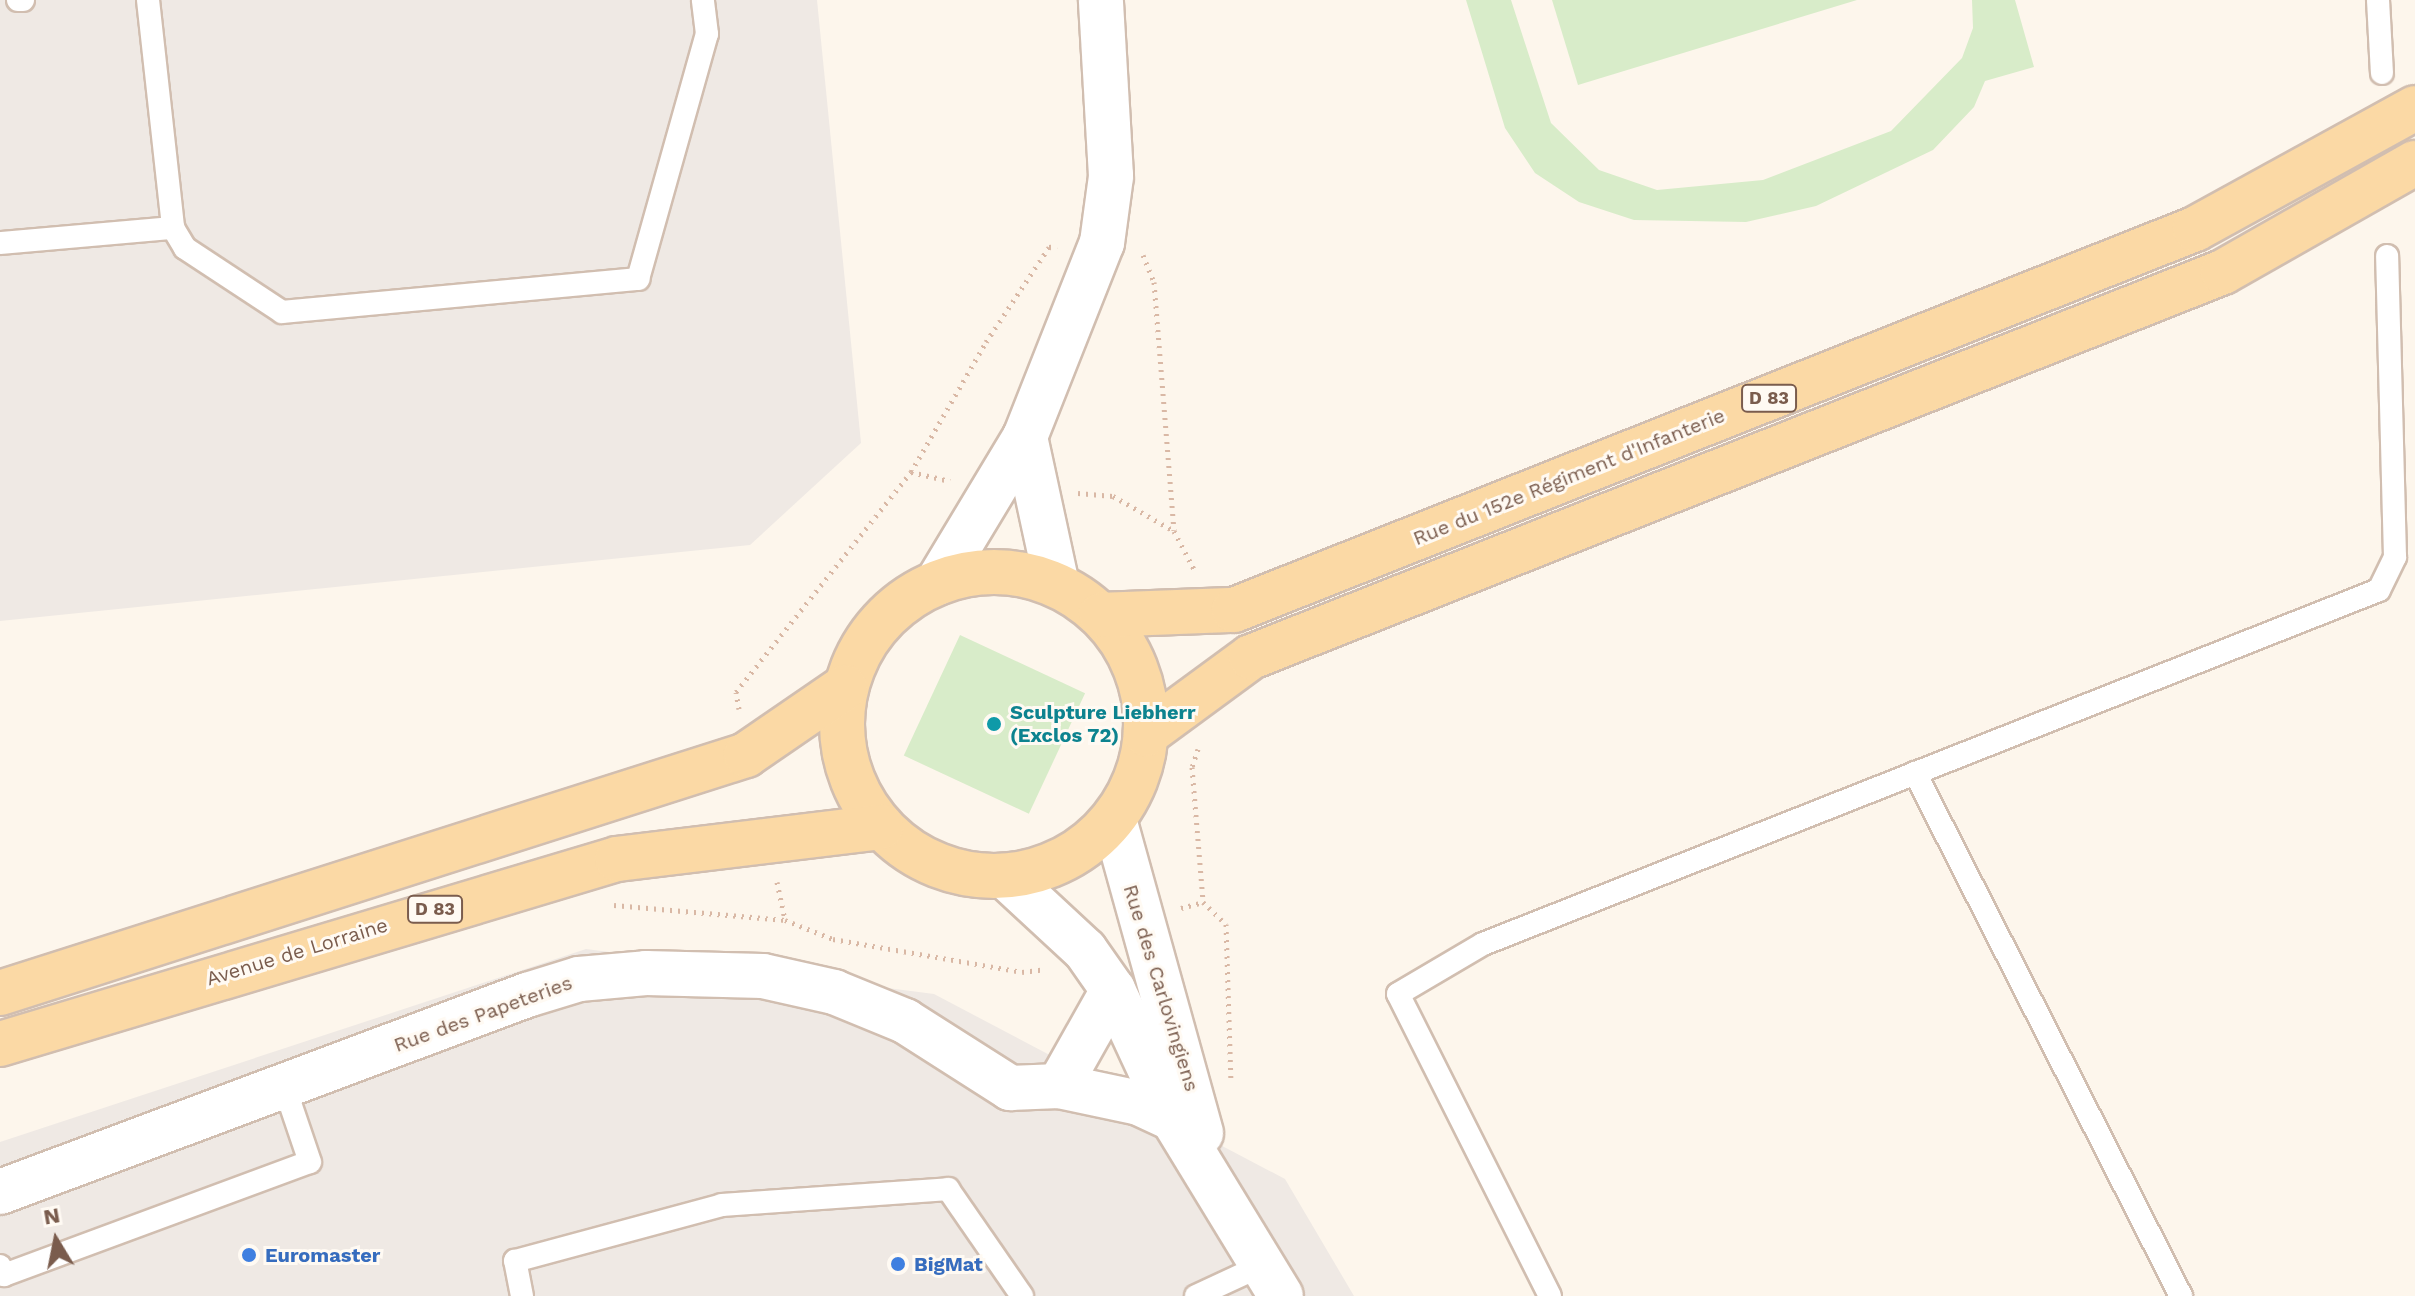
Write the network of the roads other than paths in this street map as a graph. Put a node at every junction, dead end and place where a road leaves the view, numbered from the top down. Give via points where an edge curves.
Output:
1 (148, 0) edge
2 (703, 0) edge
3 (1101, 0) edge
4 (2378, 0) edge
5 (2382, 73) dead end
6 (2415, 108) edge
7 (2415, 163) edge
8 (173, 228) junction
9 (0, 243) edge
10 (2387, 256) dead end
11 (1025, 437) junction
12 (937, 583) junction
13 (1057, 585) junction
14 (1101, 615) junction
15 (845, 687) junction
16 (1146, 734) junction
17 (1915, 773) junction
18 (1114, 819) junction
19 (881, 827) junction
20 (1005, 876) junction
21 (1113, 990) junction
22 (0, 993) edge
23 (0, 1044) edge
24 (1059, 1086) junction
25 (285, 1088) junction
26 (1173, 1119) junction
27 (1203, 1159) junction
28 (0, 1192) edge
29 (0, 1266) edge
30 (1272, 1280) edge
31 (522, 1296) edge
32 (1022, 1296) edge
33 (1196, 1296) edge
34 (1550, 1296) edge
35 (2181, 1296) edge

1 - 8 lane
2 - 8 lane via 707,34 638,279 282,312 255,301 185,248
3 - 11 street via 1120,242
4 - 5 lane
6 - 14 main road, Rue du 152e Régiment d'Infanterie / D 83 via 2195,229 1234,610
7 - 16 main road, D 83 via 2223,272 1251,657
8 - 9 lane
10 - 17 lane via 2395,557 2379,590
11 - 12 street
11 - 13 street
12 - 13 main road via 990,572
12 - 15 main road via 879,625
13 - 14 main road
14 - 16 main road via 1138,677
15 - 19 main road via 841,737 850,773
15 - 22 main road, D 83 via 746,755
16 - 18 main road via 1136,779
17 - 34 lane via 1483,944 1398,994
17 - 35 lane
18 - 20 main road via 1083,848 1046,867
18 - 27 street, Rue des Carlovingiens via 1137,922 1199,1113
19 - 20 main road via 916,856 959,873
19 - 23 main road, Avenue de Lorraine / D 83 via 617,859
20 - 21 street, Rue des Carlovingiens via 1085,950
21 - 24 street
21 - 26 street, Rue des Carlovingiens
24 - 25 street, Rue des Papeteries via 1010,1088 905,1021 834,992 763,976 646,973 579,979 527,995
24 - 26 street, Rue des Papeteries via 1139,1103
25 - 28 street, Rue des Papeteries
25 - 29 lane via 310,1162 4,1275
26 - 27 street, Rue des Carlovingiens
27 - 30 street, Rue des Carlovingiens
30 - 33 lane
31 - 32 lane via 515,1261 722,1205 948,1189

